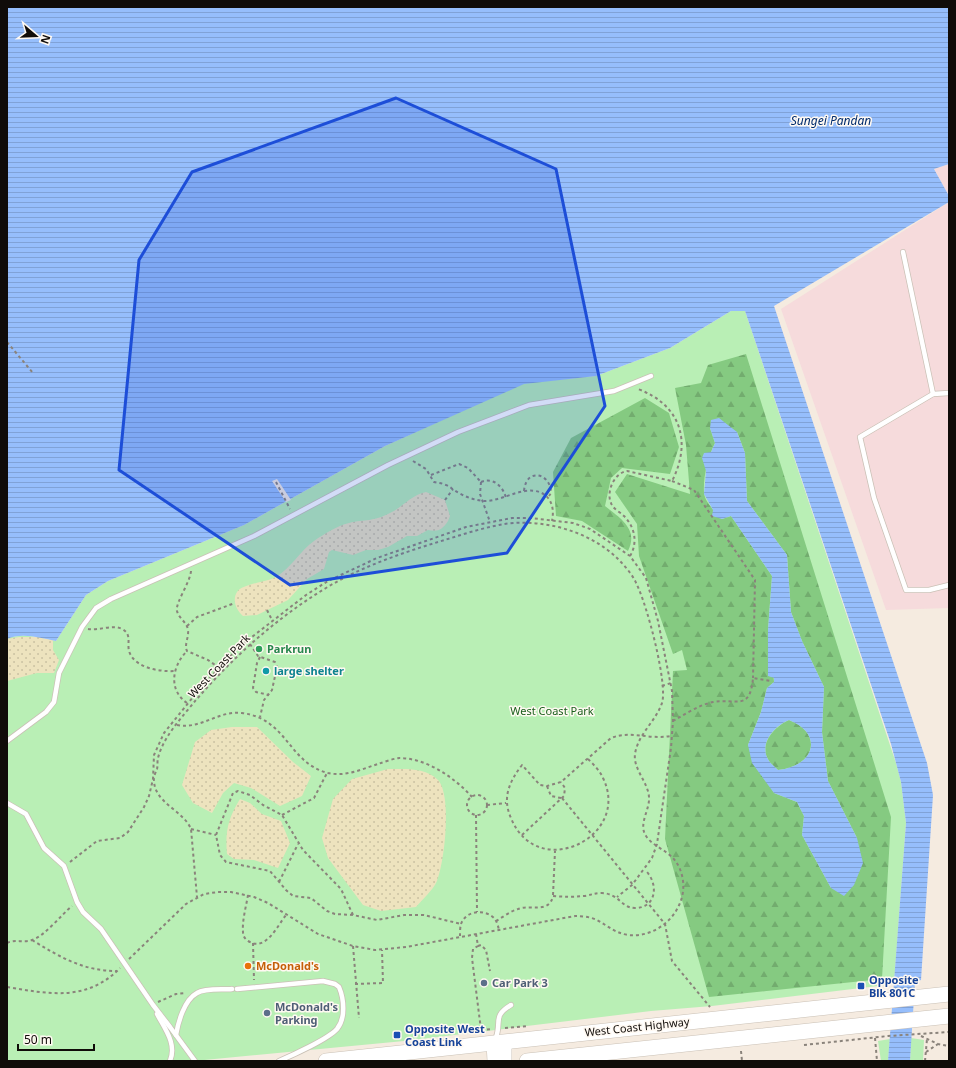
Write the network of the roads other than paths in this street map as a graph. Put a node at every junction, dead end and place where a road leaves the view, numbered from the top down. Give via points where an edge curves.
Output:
1 (903, 252) dead end
2 (651, 376) dead end
3 (949, 393) edge
4 (933, 394) junction
5 (949, 585) edge
6 (7, 741) edge
7 (7, 803) edge
8 (949, 994) edge
9 (153, 1005) junction
10 (511, 1005) dead end
11 (949, 1016) edge
12 (176, 1035) junction
13 (494, 1043) junction
14 (564, 1058) edge
15 (170, 1061) edge
16 (195, 1061) edge
17 (279, 1061) edge
18 (326, 1061) edge
19 (494, 1061) edge
20 (505, 1061) edge
21 (527, 1061) edge

1 - 4 lane
2 - 6 lane via 614,391 530,405 458,432 254,536 111,599 96,608 82,627 59,673 54,702 46,712
3 - 4 lane
4 - 5 lane via 860,437 874,498 906,590 929,590
7 - 9 lane via 26,814 44,848 64,866 83,912 101,929
8 - 13 highway, West Coast Highway
9 - 12 lane
9 - 15 lane via 173,1044
10 - 13 lane via 499,1015 498,1034
11 - 14 highway, West Coast Highway via 922,1019 888,1029
12 - 16 lane
12 - 17 lane via 179,1018 197,993 323,981 339,987 344,1016 336,1030
13 - 18 highway, West Coast Highway
13 - 19 main road
13 - 20 main road
14 - 21 highway, West Coast Highway

